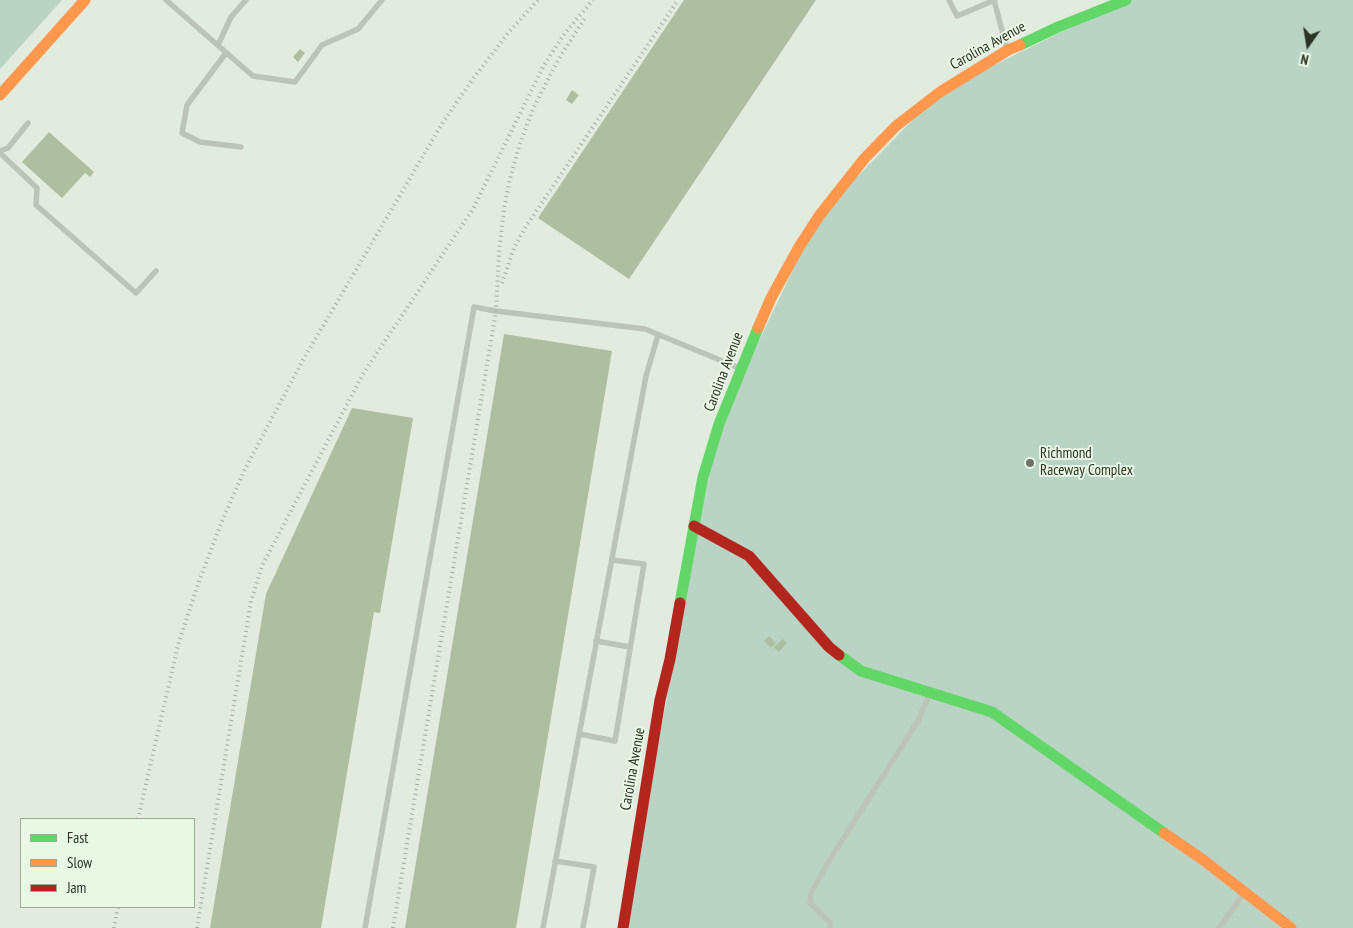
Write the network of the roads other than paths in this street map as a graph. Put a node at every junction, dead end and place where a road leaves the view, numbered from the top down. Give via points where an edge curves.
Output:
1 (85, 0) edge
2 (166, 0) edge
3 (246, 0) edge
4 (382, 0) edge
5 (948, 0) edge
6 (994, 0) edge
7 (1126, 0) edge
8 (218, 45) junction
9 (1008, 50) junction
10 (226, 53) junction
11 (0, 94) edge
12 (28, 123) dead end
13 (241, 147) dead end
14 (0, 152) edge
15 (156, 271) dead end
16 (658, 335) junction
17 (740, 369) junction
18 (694, 526) junction
19 (612, 560) junction
20 (596, 641) junction
21 (630, 647) junction
22 (930, 693) junction
23 (579, 734) junction
24 (555, 861) junction
25 (1245, 891) junction
26 (365, 928) edge
27 (543, 928) edge
28 (583, 928) edge
29 (623, 928) edge
30 (830, 928) edge
31 (1219, 928) edge
32 (1291, 928) edge

1 - 11 street
2 - 8 lane
3 - 8 lane via 231,17
4 - 10 lane via 358,29 322,45 295,82 253,76
5 - 6 lane via 957,16
6 - 9 lane
7 - 9 street, Carolina Avenue
8 - 10 lane
9 - 17 street, Carolina Avenue via 940,92 896,126 864,159 829,202 799,247 771,298
10 - 13 lane via 186,105 182,134 200,142
12 - 14 lane via 8,148
14 - 15 lane via 37,188 36,205 136,293
16 - 17 lane
16 - 19 lane via 646,376
16 - 26 lane via 645,329 474,307
17 - 18 street, Carolina Avenue via 703,477
18 - 22 street via 749,556 829,647 861,670
18 - 29 street, Carolina Avenue via 660,700
19 - 20 lane
19 - 21 lane via 644,564
20 - 21 lane
20 - 23 lane
21 - 23 lane via 615,741
22 - 25 street via 992,712
22 - 30 lane via 918,720 811,893 810,903 830,922
23 - 24 lane
24 - 27 lane
24 - 28 lane via 594,867
25 - 31 lane
25 - 32 street

